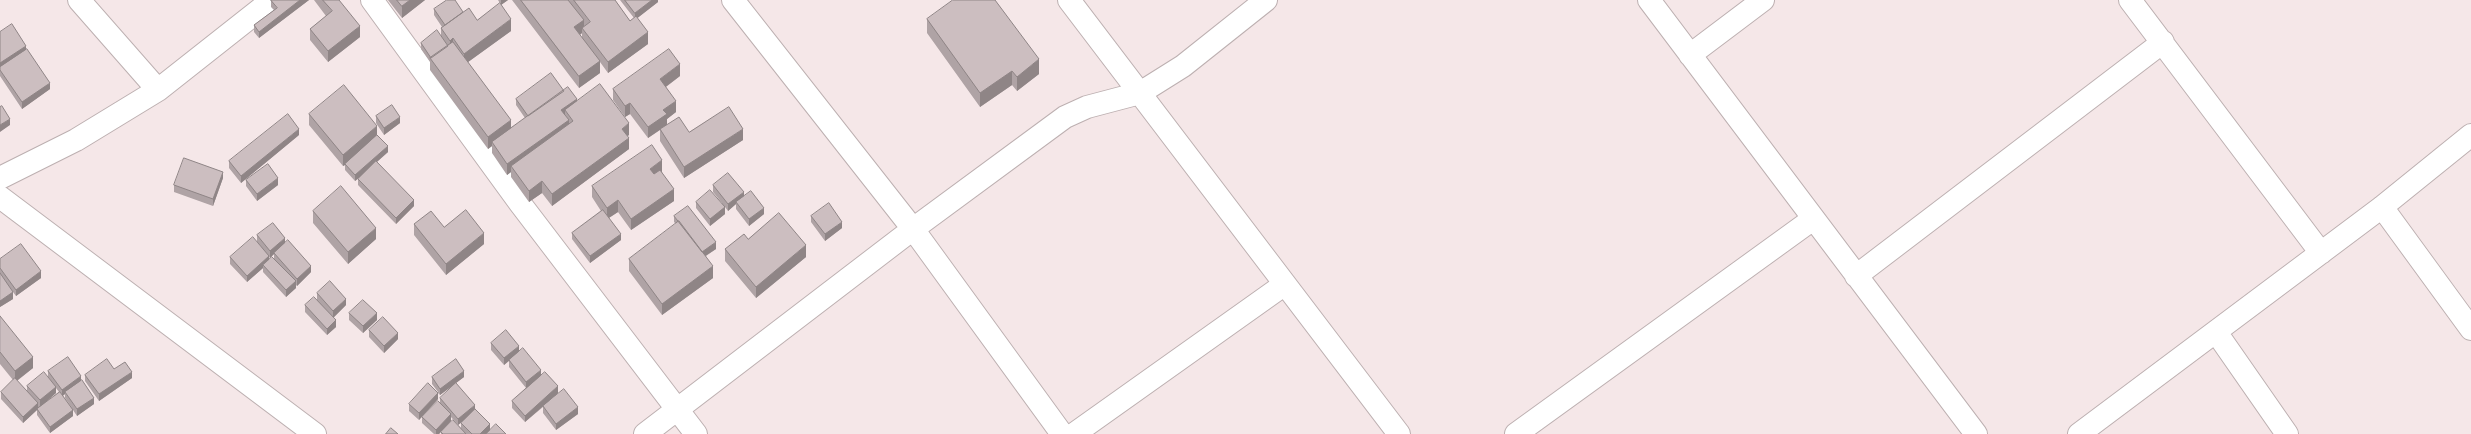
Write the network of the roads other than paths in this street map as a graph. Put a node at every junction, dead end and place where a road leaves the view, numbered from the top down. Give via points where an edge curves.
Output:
1 (79, 0) edge
2 (272, 0) edge
3 (372, 0) edge
4 (733, 0) edge
5 (1069, 0) edge
6 (1266, 0) edge
7 (1650, 0) edge
8 (1764, 0) edge
9 (2130, 0) edge
10 (2163, 42) junction
11 (1690, 55) junction
12 (158, 90) junction
13 (1140, 94) junction
14 (2471, 135) edge
15 (0, 178) edge
16 (0, 197) edge
17 (2382, 207) junction
18 (1813, 219) junction
19 (913, 229) junction
20 (2321, 253) junction
21 (1856, 276) junction
22 (1285, 284) junction
23 (2471, 329) edge
24 (2216, 332) junction
25 (677, 409) junction
26 (315, 434) edge
27 (645, 434) edge
28 (696, 434) edge
29 (1062, 434) edge
30 (1074, 434) edge
31 (1399, 434) edge
32 (1516, 434) edge
33 (1976, 434) edge
34 (2079, 434) edge
35 (2287, 434) edge

1 - 12 street
2 - 12 street
3 - 25 street via 524,208
4 - 19 street
5 - 13 street
6 - 13 street via 1183,66
7 - 11 street
8 - 11 street
9 - 10 street
10 - 20 street
10 - 21 street
11 - 18 street
12 - 15 street via 76,140
13 - 19 street via 1087,107 1065,117
13 - 22 street
14 - 17 street
16 - 26 street
17 - 20 street
17 - 23 street
18 - 21 street
18 - 32 street
19 - 25 street
19 - 29 street
20 - 24 street
21 - 33 street
22 - 30 street
22 - 31 street
24 - 34 street
24 - 35 street
25 - 27 street
25 - 28 street

